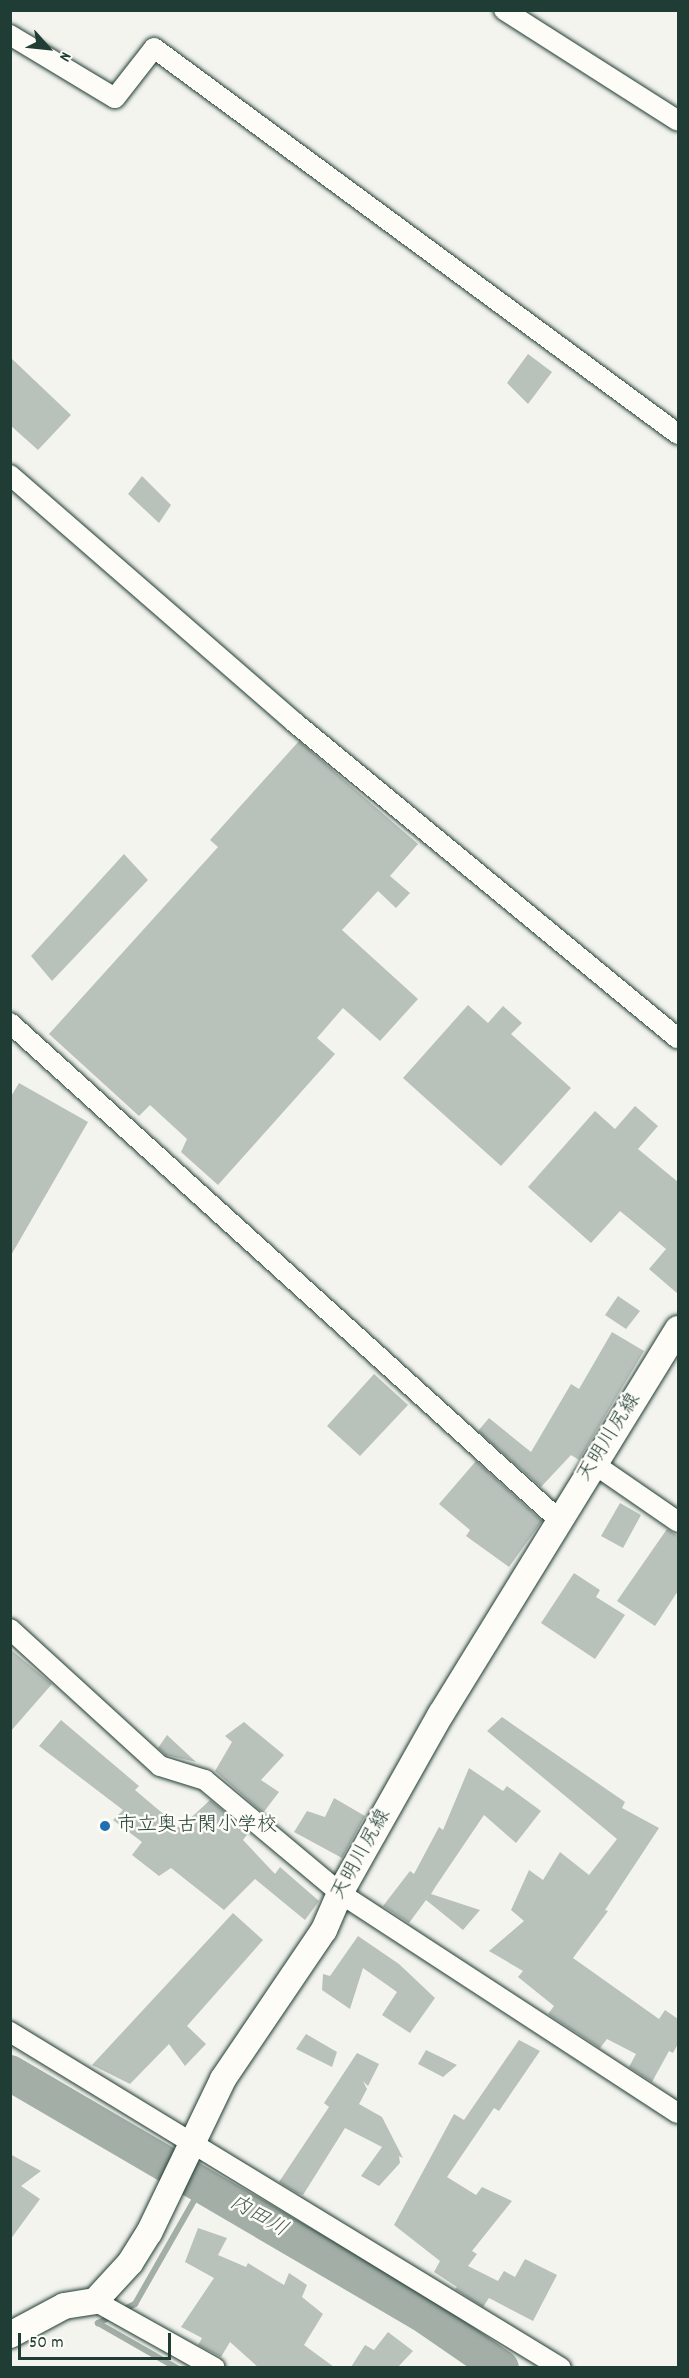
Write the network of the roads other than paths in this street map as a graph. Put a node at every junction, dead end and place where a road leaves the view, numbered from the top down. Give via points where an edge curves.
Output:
1 (504, 10) edge
2 (10, 35) edge
3 (678, 121) edge
4 (678, 434) edge
5 (10, 475) edge
6 (10, 1023) edge
7 (678, 1038) edge
8 (678, 1329) edge
9 (594, 1464) junction
10 (559, 1520) junction
11 (678, 1522) edge
12 (10, 1629) edge
13 (340, 1893) junction
14 (10, 2032) edge
15 (678, 2113) edge
16 (190, 2149) junction
17 (95, 2301) junction
18 (10, 2335) edge
19 (203, 2364) edge
20 (561, 2367) edge

1 - 3 street
2 - 4 street via 115,98 154,48
5 - 7 street via 294,722
6 - 10 street
8 - 9 main road, 天明川尻線
9 - 10 main road, 天明川尻線
9 - 11 street
10 - 13 main road, 天明川尻線 via 441,1714
12 - 13 street via 160,1766 206,1780
13 - 15 street
13 - 16 main road, 天明川尻線 via 324,1930 223,2079
14 - 16 street
16 - 17 main road, 天明川尻線 via 130,2263
16 - 20 street
17 - 18 main road via 64,2306
17 - 19 street

